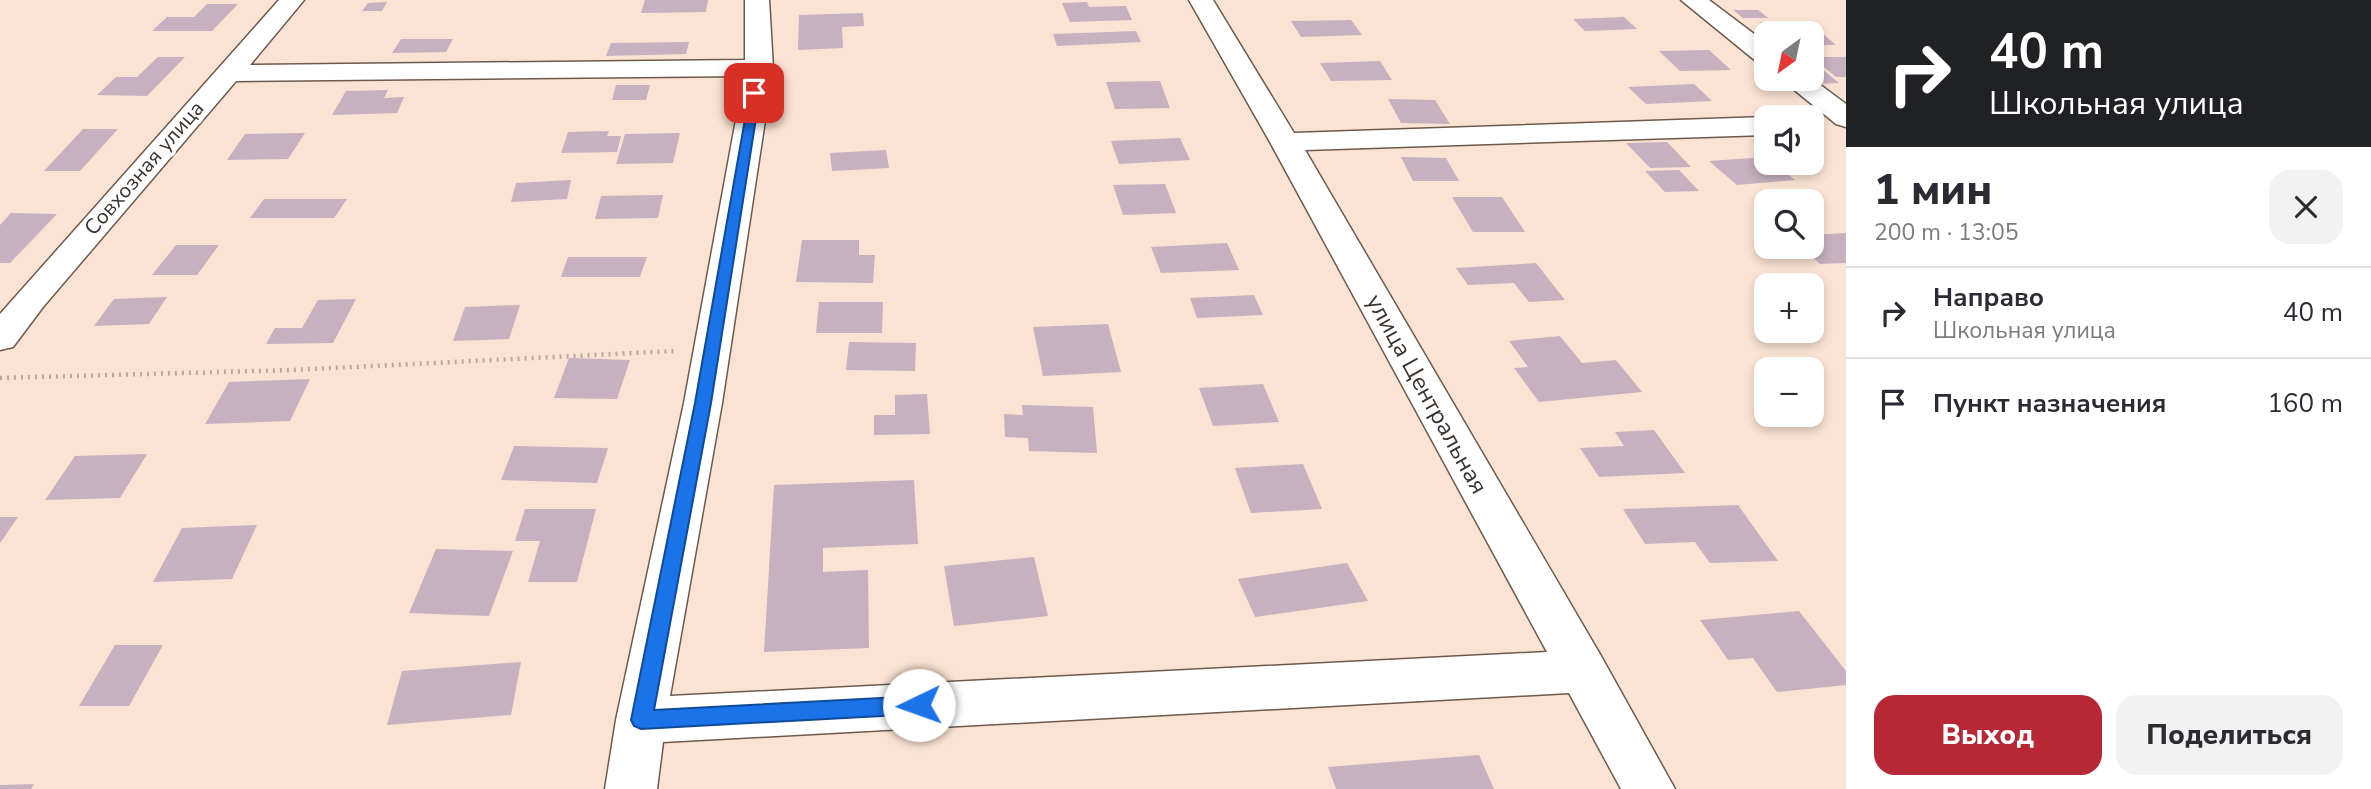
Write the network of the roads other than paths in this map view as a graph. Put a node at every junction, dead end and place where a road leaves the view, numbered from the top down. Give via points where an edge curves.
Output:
1 (292, 0) edge
2 (757, 0) edge
3 (1201, 0) edge
4 (1693, 0) edge
5 (1754, 47) edge
6 (759, 68) junction
7 (226, 73) junction
8 (1810, 91) edge
9 (1846, 121) edge
10 (1824, 123) edge
11 (1754, 126) edge
12 (1285, 142) junction
13 (0, 338) edge
14 (1584, 671) junction
15 (641, 720) junction
16 (631, 789) edge
17 (1649, 789) edge

1 - 7 street, Совхозная улица
2 - 6 street
3 - 12 street, улица Центральная
4 - 5 street
6 - 7 street
6 - 15 street via 703,403
7 - 13 street, Совхозная улица
8 - 9 street
9 - 10 street
11 - 12 street
12 - 14 street, улица Центральная
14 - 15 street
14 - 17 street, улица Центральная
15 - 16 street

